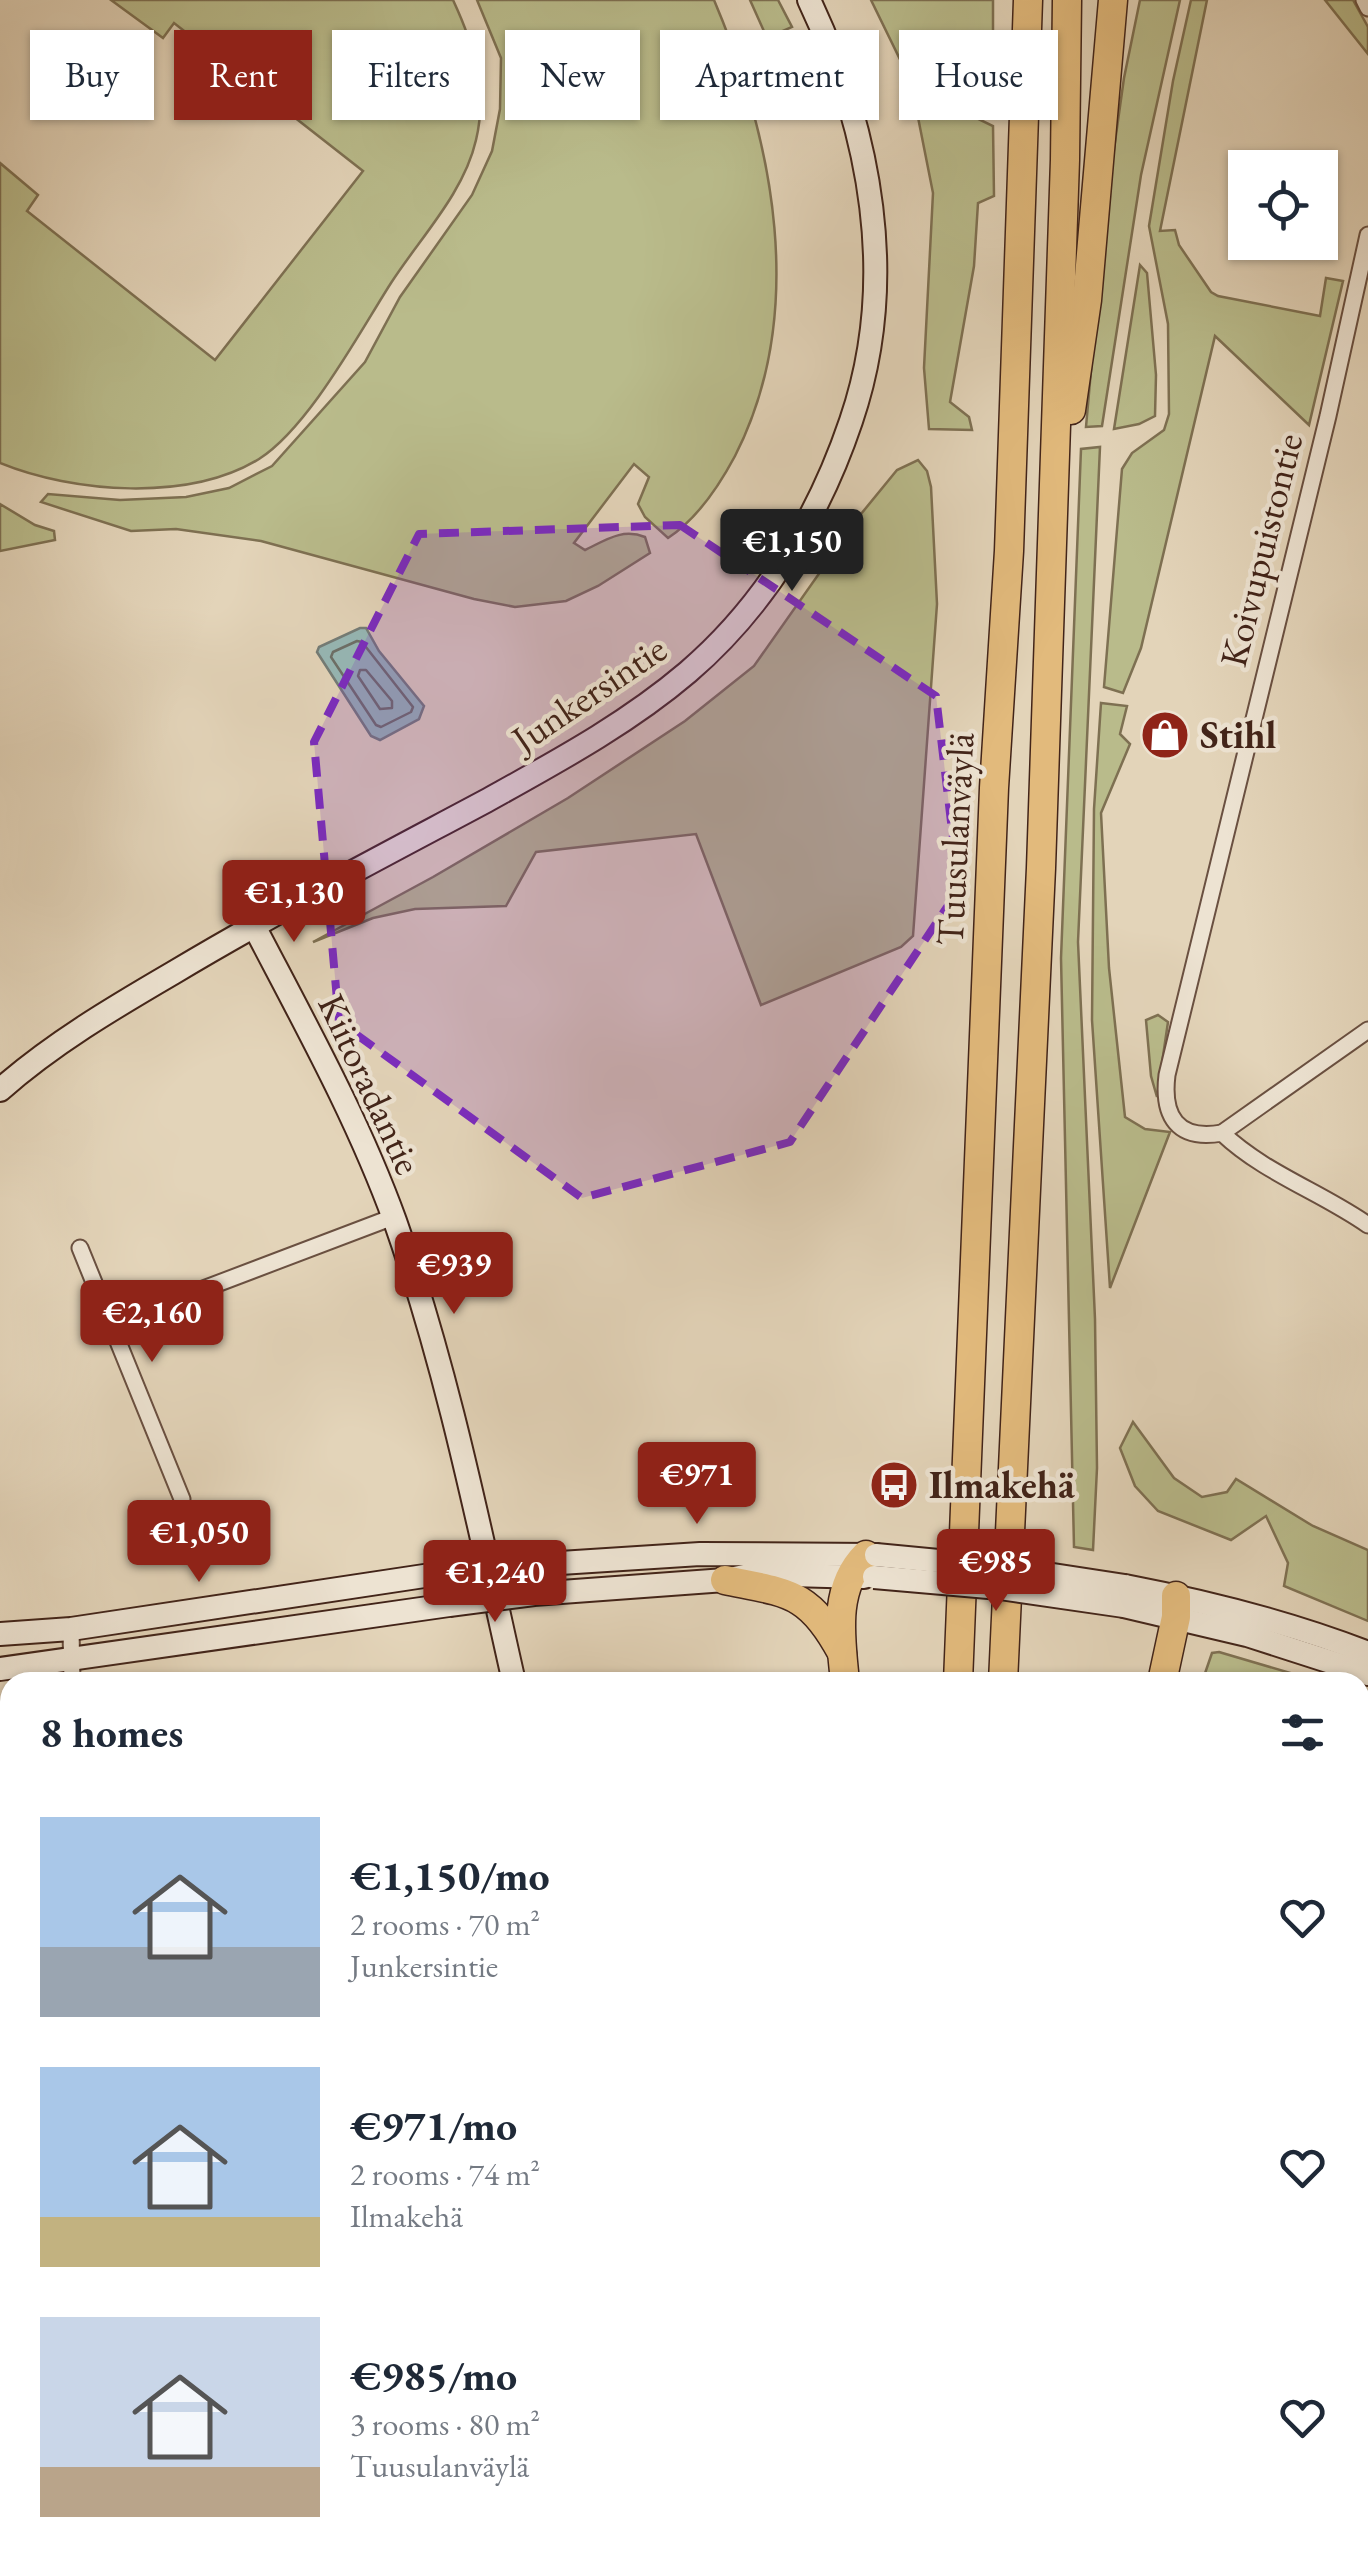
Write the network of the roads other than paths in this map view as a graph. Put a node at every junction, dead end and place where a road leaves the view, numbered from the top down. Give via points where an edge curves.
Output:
1 (809, 0) edge
2 (1028, 0) edge
3 (1066, 0) edge
4 (1114, 0) edge
5 (1129, 0) edge
6 (1364, 0) edge
7 (1368, 8) edge
8 (1106, 78) junction
9 (1368, 234) edge
10 (1051, 556) junction
11 (254, 926) junction
12 (1368, 1030) edge
13 (0, 1090) edge
14 (1222, 1133) junction
15 (394, 1217) junction
16 (1368, 1226) edge
17 (80, 1248) dead end
18 (111, 1324) junction
19 (182, 1499) dead end
20 (866, 1566) junction
21 (725, 1580) junction
22 (1176, 1607) junction
23 (71, 1630) junction
24 (0, 1634) edge
25 (842, 1652) junction
26 (1368, 1653) edge
27 (0, 1669) edge
28 (72, 1671) edge
29 (512, 1672) edge
30 (844, 1672) edge
31 (958, 1672) edge
32 (1003, 1672) edge
33 (1164, 1672) edge
34 (1362, 1672) edge

1 - 11 main road, Junkersintie via 863,148 876,263 859,399 815,511 736,624 640,709 574,753
2 - 31 highway, Tuusulanväylä
3 - 10 highway
4 - 8 highway
5 - 8 highway
6 - 7 street
8 - 10 highway via 1087,300
9 - 14 street, Koivupuistontie via 1167,1074 1168,1114 1182,1129
10 - 32 highway
11 - 13 main road, Junkersintie via 126,1001
11 - 15 main road, Kiitoradantie
12 - 14 street
14 - 16 street via 1247,1157
15 - 18 street
15 - 29 main road, Kiitoradantie via 448,1388
17 - 18 street
18 - 19 street
20 - 21 main road
20 - 22 main road, bridge
20 - 23 main road, bridge via 700,1554 529,1565
20 - 25 highway via 840,1606
21 - 25 highway via 772,1588 813,1608
21 - 28 main road, bridge via 449,1605
22 - 26 main road via 1312,1632
22 - 33 highway
22 - 34 main road
23 - 24 main road
23 - 28 street
25 - 30 highway
27 - 28 main road

